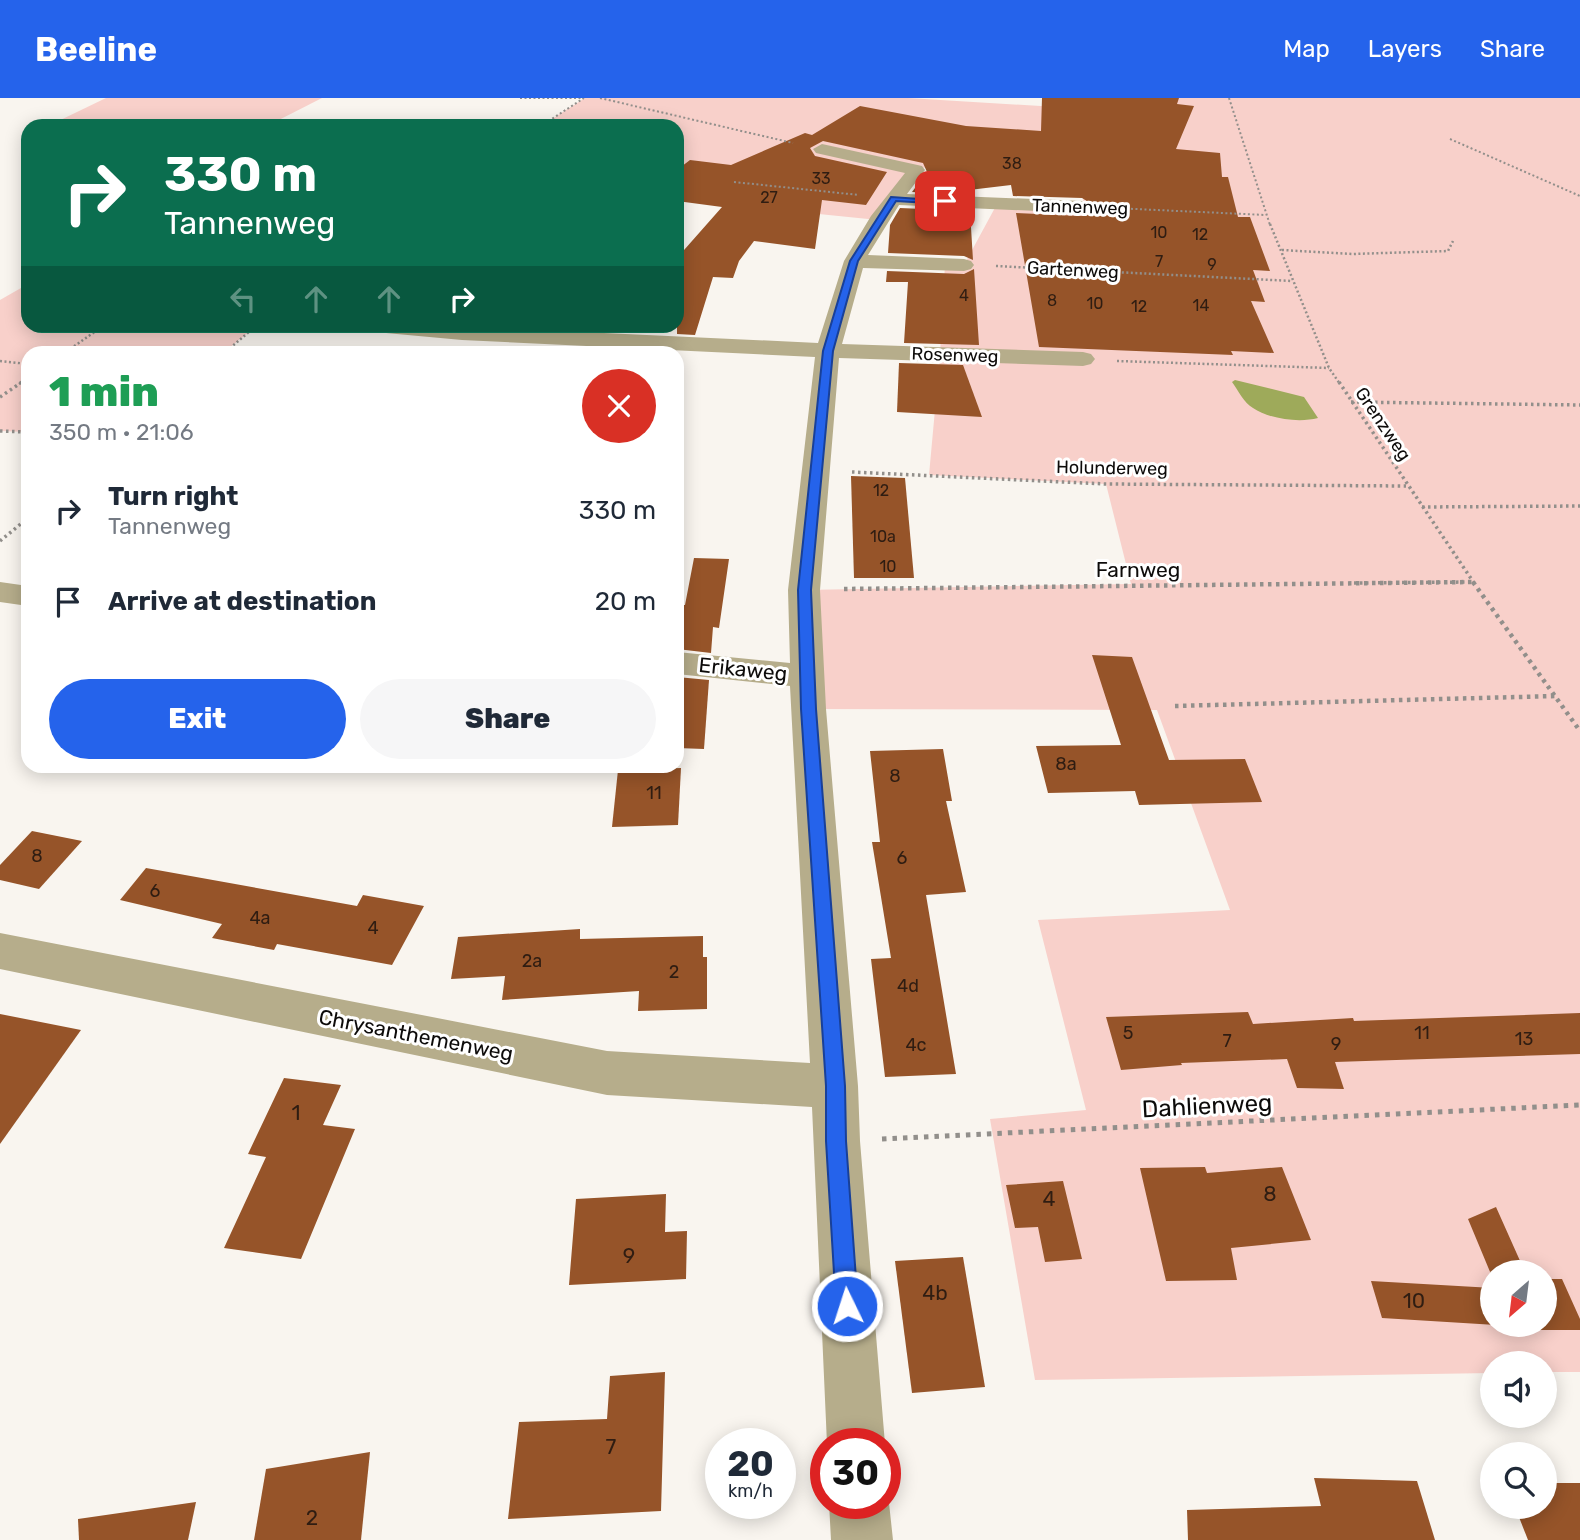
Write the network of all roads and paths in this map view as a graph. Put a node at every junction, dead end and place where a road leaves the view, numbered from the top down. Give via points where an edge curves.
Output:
1 (520, 98) edge
2 (584, 98) edge
3 (600, 98) edge
4 (1229, 98) edge
5 (552, 119) edge
6 (1450, 139) dead end
7 (822, 149) joint
8 (734, 182) dead end
9 (1580, 196) edge
10 (894, 199) junction
11 (1082, 207) joint
12 (1266, 215) junction
13 (1453, 241) dead end
14 (1282, 250) junction
15 (854, 261) junction
16 (964, 265) joint
17 (1292, 281) junction
18 (93, 333) edge
19 (248, 333) edge
20 (462, 333) joint
21 (74, 346) edge
22 (232, 346) edge
23 (451, 346) edge
24 (828, 351) junction
25 (1083, 359) joint
26 (0, 361) edge
27 (21, 363) edge
28 (1329, 368) junction
29 (21, 383) edge
30 (0, 397) edge
31 (1352, 402) junction
32 (1580, 405) edge
33 (0, 430) edge
34 (21, 432) edge
35 (816, 471) junction
36 (1407, 485) junction
37 (1580, 506) edge
38 (1422, 507) junction
39 (21, 524) edge
40 (0, 541) edge
41 (1472, 582) junction
42 (804, 590) junction
43 (0, 592) edge
44 (21, 595) edge
45 (684, 664) edge
46 (808, 676) junction
47 (1556, 696) junction
48 (1175, 706) dead end
49 (1580, 731) edge
50 (0, 951) edge
51 (835, 1086) junction
52 (1580, 1105) edge
53 (836, 1141) junction
54 (855, 1428) edge
55 (860, 1519) edge
56 (862, 1540) edge

1 - 2 path
2 - 5 path
3 - 7 path
4 - 12 path, Grenzweg
6 - 9 path
7 - 10 street via 916,170
8 - 10 path
10 - 11 street, Tannenweg
10 - 15 street
11 - 12 path, Tannenweg
12 - 14 path, Grenzweg
13 - 14 path via 1448,251 1352,254
14 - 17 path, Grenzweg
15 - 16 street
15 - 24 street
16 - 17 path, Gartenweg
17 - 28 path, Grenzweg
18 - 21 path
19 - 22 path
20 - 23 street
20 - 24 street, Rosenweg
24 - 25 street, Rosenweg
24 - 35 street
25 - 28 path
26 - 27 path
28 - 31 path, Grenzweg
29 - 30 path
31 - 32 path
31 - 36 path, Grenzweg
33 - 34 path
35 - 36 path, Holunderweg via 1106,484
35 - 42 street
36 - 38 path, Grenzweg
37 - 38 path
38 - 41 path, Grenzweg
39 - 40 path
41 - 42 path, Farnweg
41 - 47 path, Grenzweg
42 - 46 street
43 - 44 street
45 - 46 street, Erikaweg
46 - 51 street
47 - 48 path
47 - 49 path, Grenzweg
50 - 51 street, Chrysanthemenweg via 607,1073
51 - 53 street
52 - 53 path, Dahlienweg
53 - 54 street
55 - 56 street

